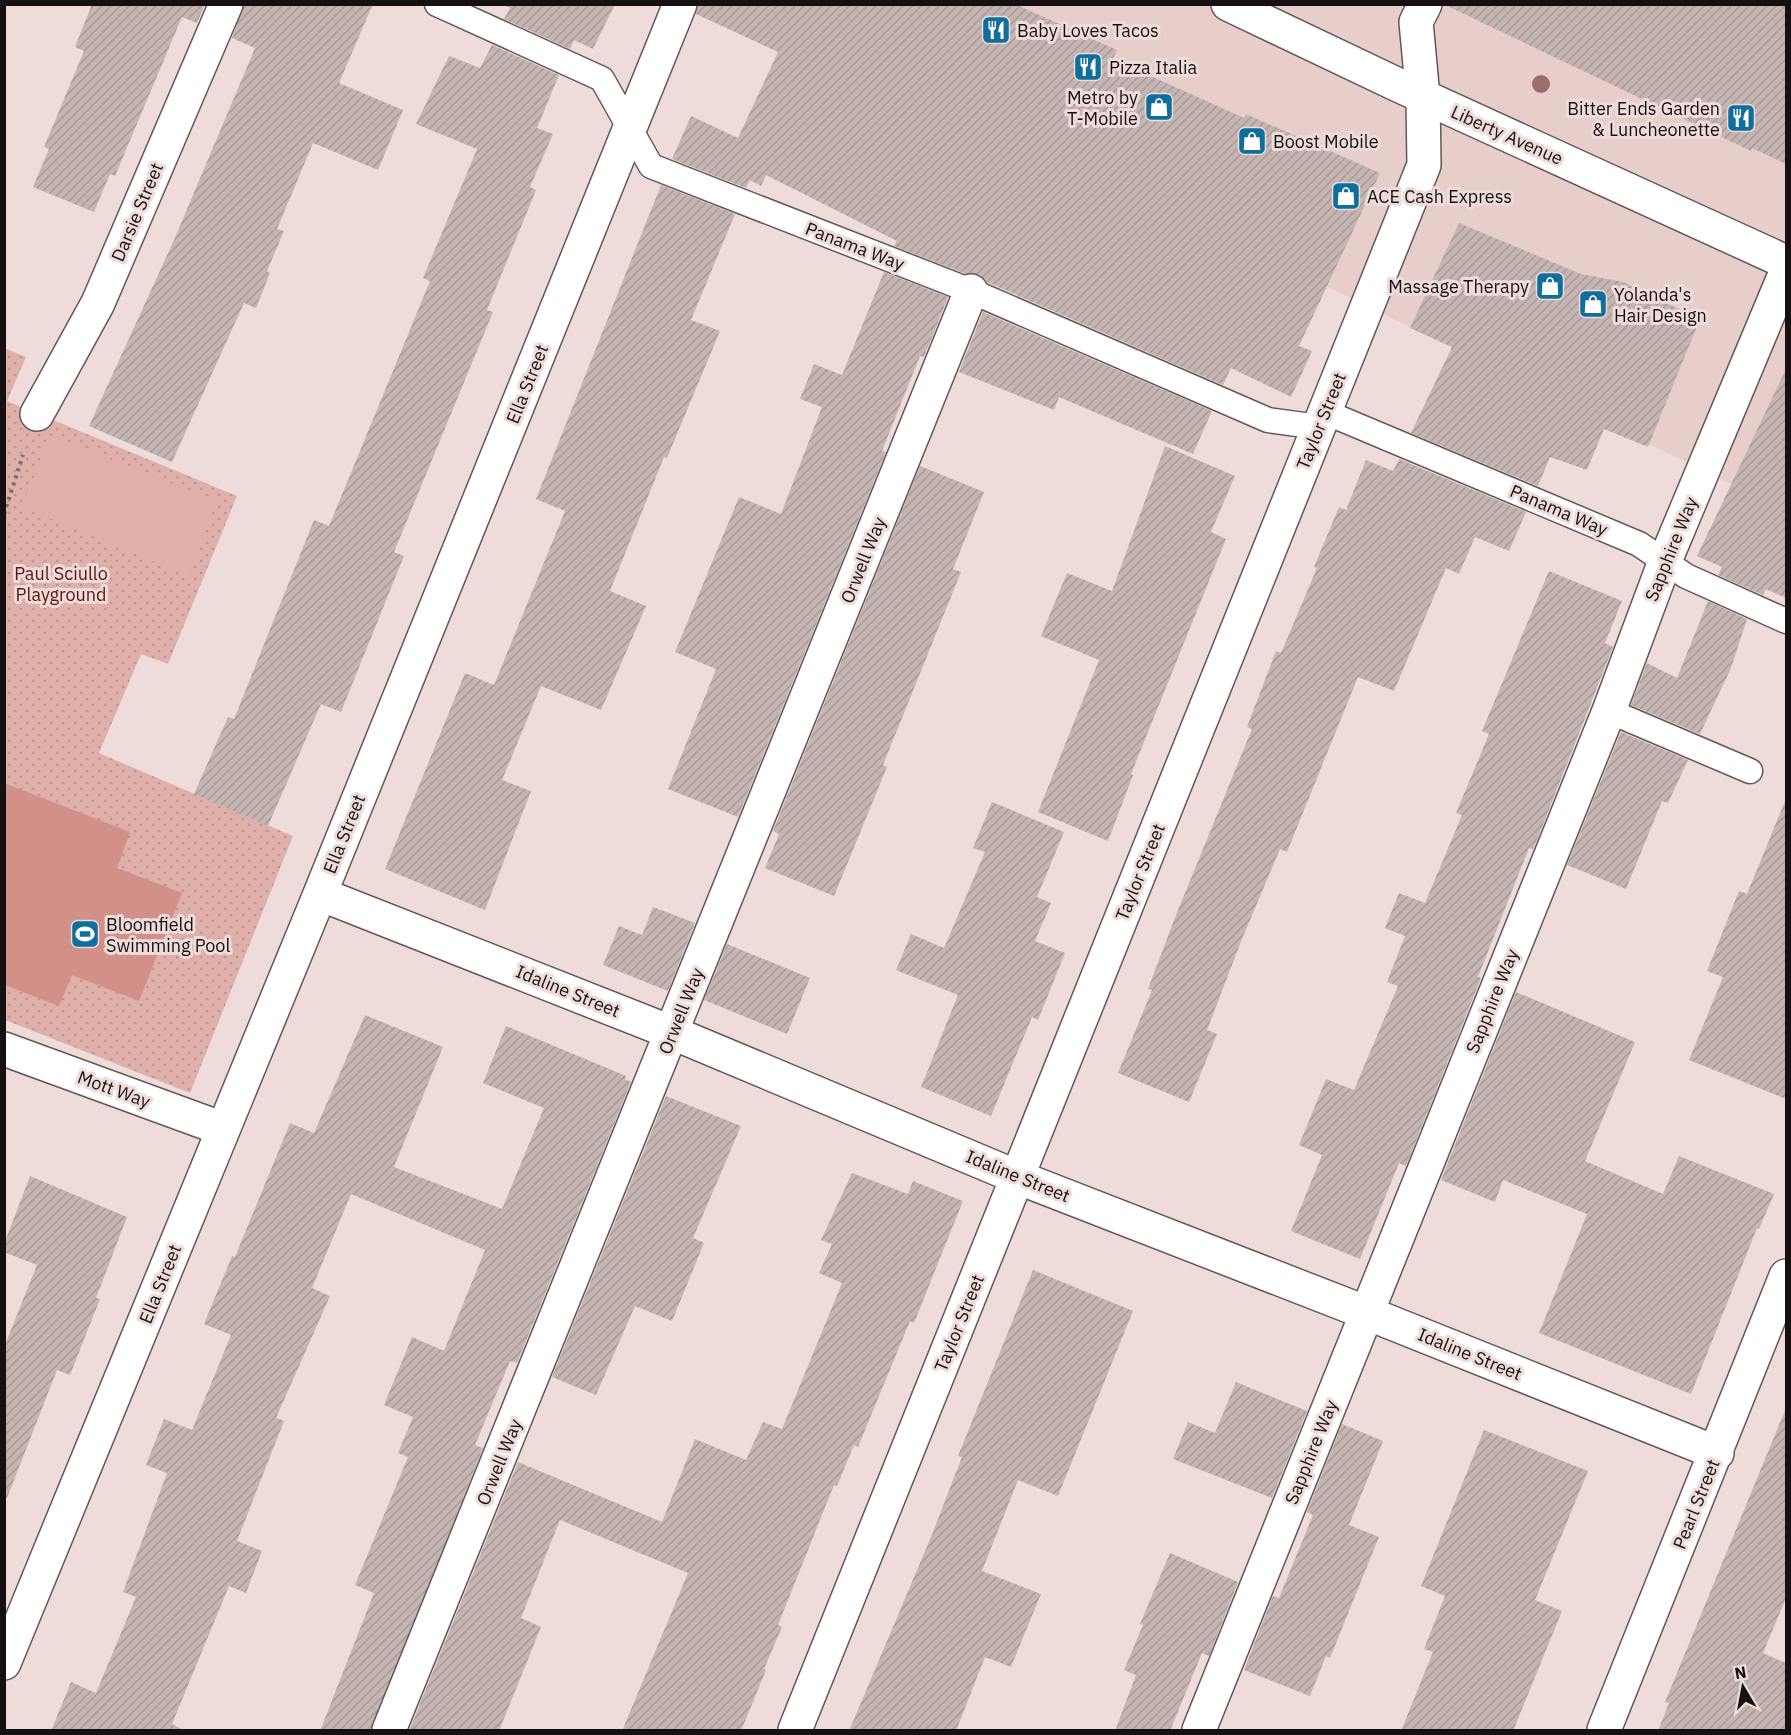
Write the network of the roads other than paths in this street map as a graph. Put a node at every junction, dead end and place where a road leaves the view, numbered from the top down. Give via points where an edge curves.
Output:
1 (226, 4) edge
2 (437, 4) edge
3 (680, 4) edge
4 (1228, 4) edge
5 (1425, 4) edge
6 (1423, 97) junction
7 (629, 131) junction
8 (1786, 262) edge
9 (1786, 272) edge
10 (971, 291) junction
11 (37, 414) road end
12 (1322, 420) junction
13 (1665, 561) junction
14 (1786, 621) edge
15 (1609, 711) junction
16 (1750, 771) dead end
17 (320, 894) junction
18 (673, 1032) junction
19 (4, 1049) edge
20 (223, 1129) junction
21 (1017, 1177) junction
22 (1786, 1276) edge
23 (1367, 1313) junction
24 (1717, 1453) junction
25 (4, 1663) edge
26 (389, 1731) edge
27 (795, 1731) edge
28 (1199, 1731) edge
29 (1604, 1731) edge

1 - 11 street, Darsie Street via 98,303
2 - 7 lane, Panama Way via 602,79
3 - 7 street, Ella Street
4 - 6 street, Liberty Avenue
5 - 6 street, Taylor Street via 1416,22
6 - 8 street, Liberty Avenue
6 - 12 street, Taylor Street via 1424,165
7 - 10 lane, Panama Way via 651,166
7 - 17 street, Ella Street
9 - 13 street, Sapphire Way
10 - 12 lane, Panama Way via 1268,420
10 - 18 street, Orwell Way
12 - 13 lane, Panama Way via 1639,544
12 - 21 street, Taylor Street
13 - 14 lane, Panama Way via 1686,576
13 - 15 street, Sapphire Way
15 - 16 lane
15 - 23 street, Sapphire Way
17 - 18 street, Idaline Street
17 - 20 street, Ella Street
18 - 21 street, Idaline Street
18 - 26 street, Orwell Way
19 - 20 street, Mott Way
20 - 25 street, Ella Street
21 - 23 street, Idaline Street
21 - 27 street, Taylor Street
22 - 24 street, Pearl Street
23 - 24 street, Idaline Street
23 - 28 street, Sapphire Way
24 - 29 street, Pearl Street

